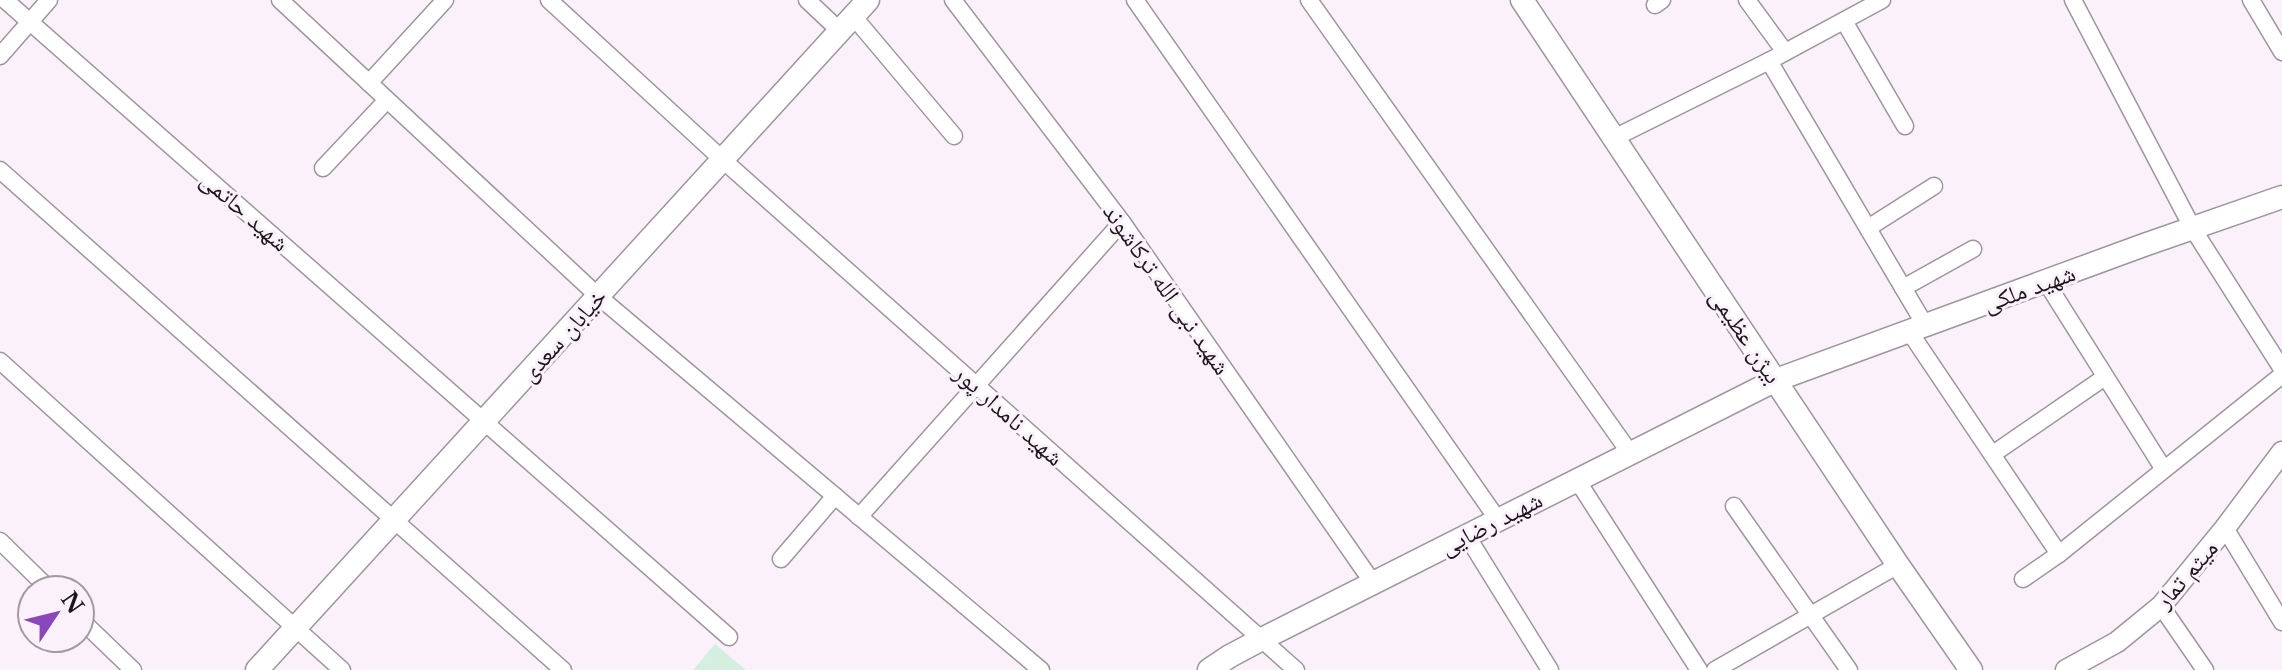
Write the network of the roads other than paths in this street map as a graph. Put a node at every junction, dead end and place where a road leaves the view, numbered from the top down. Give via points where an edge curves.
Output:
1 (5, 0) edge
2 (49, 0) edge
3 (280, 0) edge
4 (445, 0) edge
5 (549, 0) edge
6 (807, 0) edge
7 (953, 0) edge
8 (1135, 0) edge
9 (1309, 0) edge
10 (1522, 0) edge
11 (1747, 0) edge
12 (1882, 0) edge
13 (2073, 0) edge
14 (2251, 0) edge
15 (854, 16) edge
16 (30, 21) junction
17 (1844, 21) junction
18 (1785, 52) junction
19 (2282, 52) edge
20 (0, 56) edge
21 (1769, 61) junction
22 (369, 83) junction
23 (387, 100) junction
24 (1905, 126) dead end
25 (954, 136) dead end
26 (1614, 138) junction
27 (723, 160) junction
28 (323, 168) dead end
29 (0, 170) edge
30 (1934, 186) dead end
31 (2281, 198) edge
32 (1122, 222) junction
33 (1868, 228) junction
34 (2193, 229) junction
35 (1973, 249) dead end
36 (2046, 282) junction
37 (1903, 288) junction
38 (598, 296) junction
39 (1917, 328) junction
40 (0, 361) edge
41 (2282, 372) edge
42 (2105, 377) junction
43 (1776, 380) junction
44 (976, 385) junction
45 (484, 421) junction
46 (2282, 452) edge
47 (1630, 453) junction
48 (1993, 454) junction
49 (2163, 468) junction
50 (1577, 480) junction
51 (835, 496) junction
52 (1734, 506) dead end
53 (859, 517) junction
54 (394, 520) junction
55 (1498, 520) junction
56 (2225, 528) junction
57 (1467, 536) junction
58 (0, 541) edge
59 (2059, 554) junction
60 (781, 559) dead end
61 (1898, 565) junction
62 (34, 574) edge
63 (2023, 579) dead end
64 (1373, 583) junction
65 (2161, 606) junction
66 (1810, 615) junction
67 (2282, 622) edge
68 (295, 629) junction
69 (96, 634) edge
70 (729, 637) dead end
71 (1262, 639) junction
72 (133, 670) edge
73 (257, 670) edge
74 (342, 670) edge
75 (563, 670) edge
76 (1041, 670) edge
77 (1209, 670) edge
78 (1296, 670) edge
79 (1550, 670) edge
80 (1699, 670) edge
81 (1715, 670) edge
82 (1849, 670) edge
83 (1971, 670) edge
84 (2066, 670) edge
85 (2205, 670) edge

1 - 16 street, شهید حاتمی
2 - 16 street
3 - 22 street
4 - 22 street
5 - 27 street, شهید نامدار پور
6 - 15 street
7 - 32 street, شهید نبی الله ترکاشوند
8 - 55 street
9 - 47 street
10 - 26 main road, بیژن عظیمی
11 - 18 street
12 - 17 street
13 - 34 street
14 - 19 street
15 - 25 street
15 - 27 main road, خیابان سعدی
16 - 20 street
16 - 45 street, شهید حاتمی
17 - 18 street
17 - 24 street
18 - 21 street
21 - 26 street
21 - 33 street
22 - 23 street
23 - 28 street
23 - 38 street
26 - 43 main road, بیژن عظیمی
27 - 38 main road, خیابان سعدی
27 - 44 street, شهید نامدار پور
29 - 54 street
30 - 33 street
31 - 34 main road, شهید ملکی
32 - 44 street
32 - 64 street, شهید نبی الله ترکاشوند
33 - 37 street
34 - 36 main road, شهید ملکی
34 - 41 street
35 - 37 street
36 - 39 main road, شهید ملکی
36 - 42 street
37 - 39 street
38 - 45 main road, خیابان سعدی
38 - 51 street
39 - 43 main road, شهید ملکی
39 - 48 street
40 - 68 street
41 - 49 street
42 - 48 street
42 - 49 street
43 - 47 main road, شهید رضایی
43 - 61 main road, بیژن عظیمی
44 - 53 street
44 - 71 street, شهید نامدار پور
45 - 54 main road, خیابان سعدی
45 - 70 street, شهید حاتمی
46 - 56 street, میثم تمار
47 - 50 main road, شهید رضایی
48 - 59 street
49 - 59 street
50 - 55 main road, شهید رضایی
50 - 80 street
51 - 53 street
51 - 60 street
52 - 66 street
53 - 76 street
54 - 68 main road, خیابان سعدی
54 - 75 street
55 - 57 main road, شهید رضایی
56 - 65 street, میثم تمار
56 - 67 street
57 - 64 main road, شهید رضایی
57 - 79 street
58 - 62 street
59 - 63 street
61 - 66 street
61 - 83 main road, بیژن عظیمی
64 - 71 main road, شهید رضایی
65 - 84 street, میثم تمار via 2117,642
65 - 85 street
66 - 81 street
66 - 82 street
68 - 73 main road, خیابان سعدی
68 - 74 street
69 - 72 street
71 - 77 main road, شهید رضایی
71 - 78 street, شهید نامدار پور

